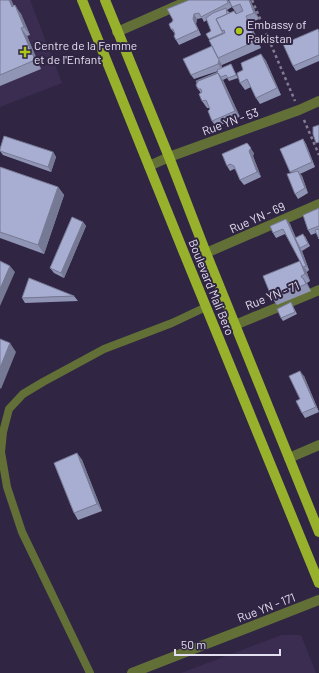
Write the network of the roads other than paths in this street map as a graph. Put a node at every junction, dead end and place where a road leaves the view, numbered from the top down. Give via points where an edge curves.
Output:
1 (82, 0) edge
2 (105, 0) edge
3 (190, 0) edge
4 (117, 32) junction
5 (319, 101) edge
6 (169, 158) junction
7 (149, 166) junction
8 (319, 204) edge
9 (206, 253) junction
10 (319, 290) edge
11 (206, 307) junction
12 (235, 325) junction
13 (319, 445) edge
14 (289, 458) junction
15 (319, 532) edge
16 (319, 583) edge
17 (319, 600) edge
18 (90, 673) edge
19 (132, 673) edge

1 - 7 main road, Boulevard Mali Bero
2 - 4 main road, Boulevard Mali Bero
3 - 4 street
4 - 6 main road, Boulevard Mali Bero
5 - 6 street, Rue YN - 53
6 - 7 street, Rue YN - 53
6 - 9 main road, Boulevard Mali Bero
7 - 11 main road, Boulevard Mali Bero
8 - 9 street, Rue YN - 69
9 - 12 main road, Boulevard Mali Bero
10 - 12 street, Rue YN - 71
11 - 16 main road, Boulevard Mali Bero
11 - 18 lane via 104,349 23,394 9,409 1,452 7,487 22,532
12 - 14 main road, Boulevard Mali Bero
13 - 14 street
14 - 15 main road, Boulevard Mali Bero
17 - 19 street, Rue YN - 171

